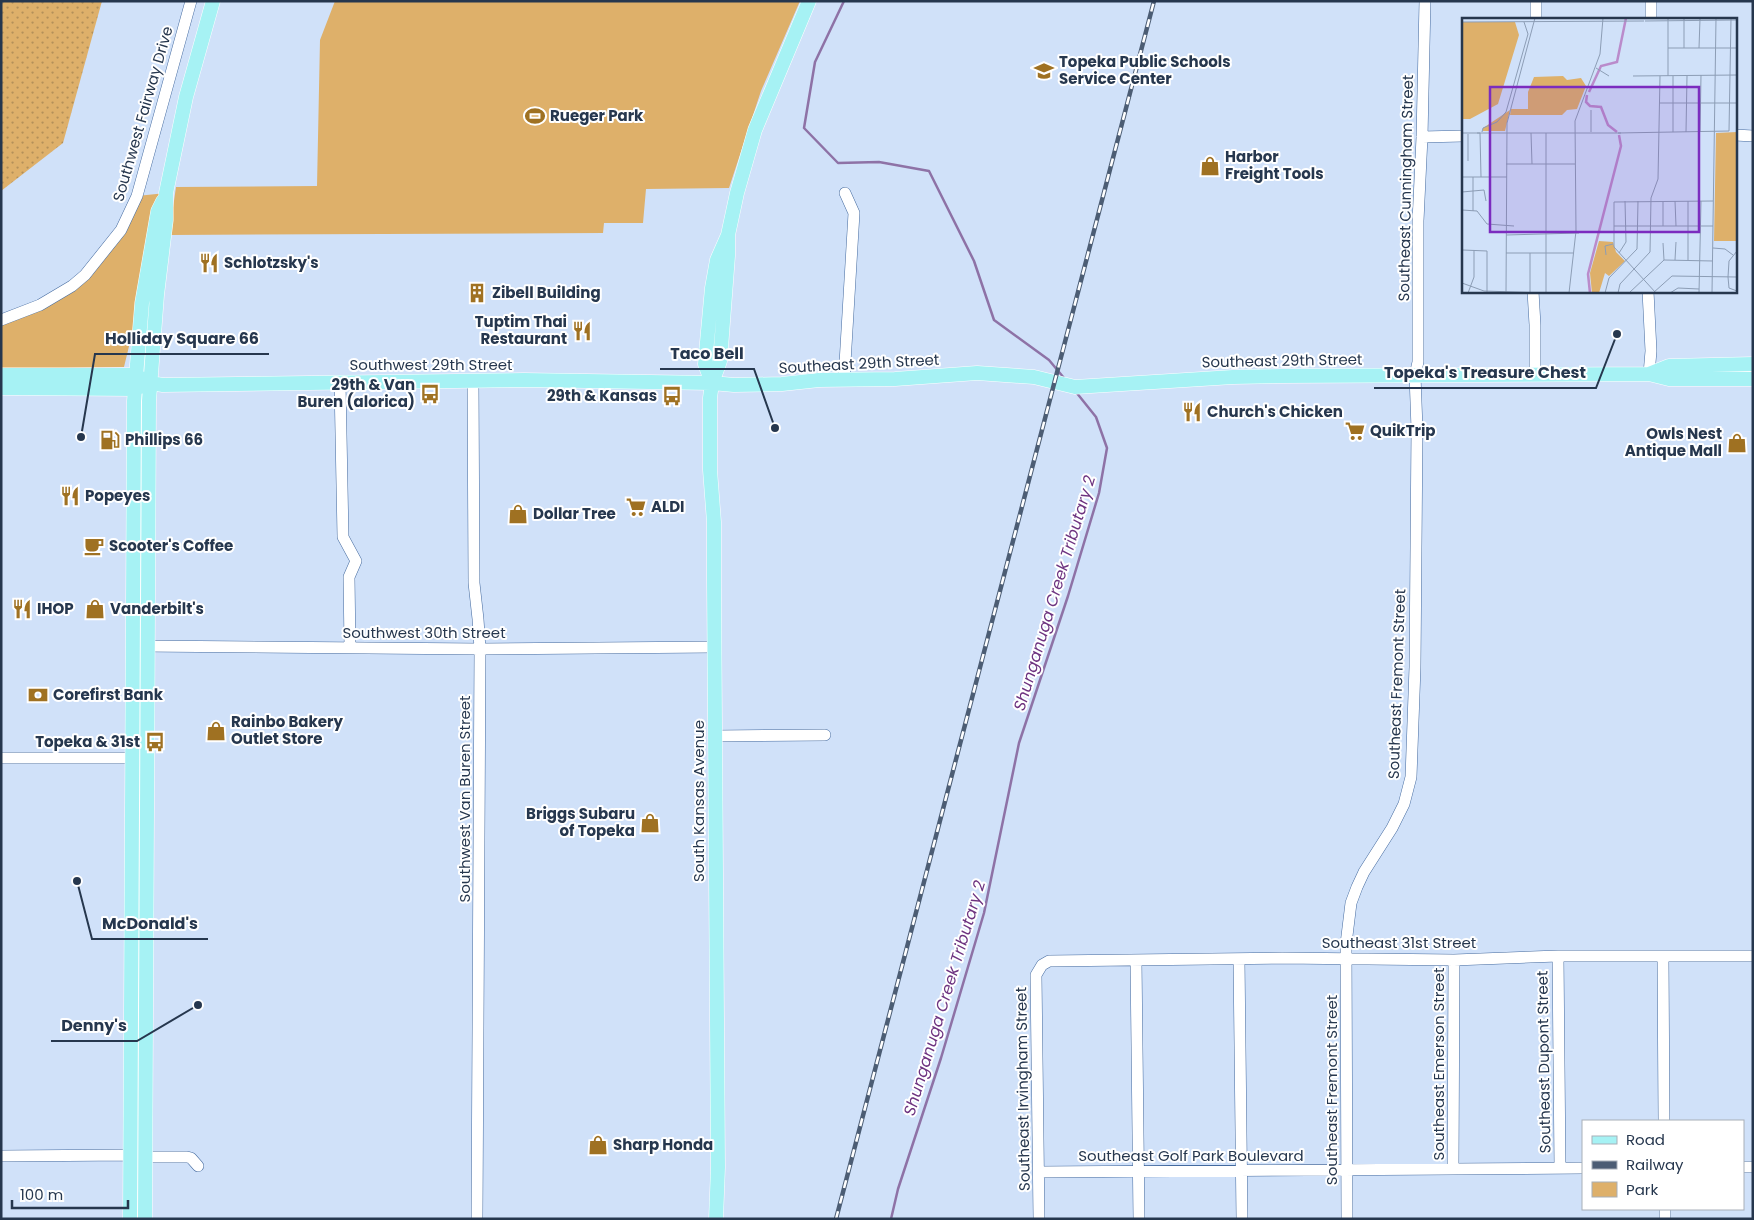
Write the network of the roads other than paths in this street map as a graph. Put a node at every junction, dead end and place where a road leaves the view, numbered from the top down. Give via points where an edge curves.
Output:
1 (191, 1) edge
2 (213, 1) edge
3 (808, 1) edge
4 (1425, 1) edge
5 (1536, 1) edge
6 (1652, 1) edge
7 (1536, 18) edge
8 (1651, 18) edge
9 (1462, 136) edge
10 (1736, 136) edge
11 (1753, 136) edge
12 (1422, 137) junction
13 (166, 193) junction
14 (845, 193) dead end
15 (1533, 292) edge
16 (1648, 292) edge
17 (1, 320) edge
18 (1753, 364) edge
19 (1534, 374) junction
20 (1649, 374) junction
21 (1, 375) edge
22 (1415, 375) junction
23 (1753, 379) edge
24 (472, 380) junction
25 (844, 380) junction
26 (135, 382) junction
27 (340, 382) junction
28 (712, 382) junction
29 (150, 383) junction
30 (1, 388) edge
31 (134, 646) junction
32 (148, 646) junction
33 (714, 647) junction
34 (350, 648) junction
35 (480, 649) junction
36 (825, 735) dead end
37 (715, 736) junction
38 (133, 757) junction
39 (1, 758) edge
40 (148, 758) junction
41 (1558, 956) junction
42 (1753, 956) edge
43 (1662, 957) junction
44 (1346, 958) junction
45 (1239, 959) junction
46 (1136, 960) junction
47 (1454, 960) junction
48 (132, 961) junction
49 (146, 962) junction
50 (1045, 962) joint
51 (139, 1033) junction
52 (1664, 1120) edge
53 (131, 1155) junction
54 (1, 1156) edge
55 (145, 1157) junction
56 (198, 1166) dead end
57 (1560, 1168) junction
58 (1582, 1168) edge
59 (1348, 1169) junction
60 (1453, 1169) junction
61 (1138, 1171) junction
62 (1242, 1171) junction
63 (1039, 1172) junction
64 (130, 1219) edge
65 (145, 1219) edge
66 (477, 1219) edge
67 (716, 1219) edge
68 (1039, 1219) edge
69 (1139, 1219) edge
70 (1242, 1219) edge
71 (1347, 1219) edge

1 - 17 street, Southwest Fairway Drive via 137,196 121,230 72,286 40,306
2 - 13 main road via 186,97
3 - 28 main road, South Kansas Avenue via 755,130 736,193 728,235 720,361
4 - 12 street, Southeast Cunningham Street
5 - 7 street
6 - 8 street
9 - 12 street
10 - 11 street
12 - 22 street, Southeast Cunningham Street via 1418,221 1418,362
13 - 26 main road via 158,211 144,289
13 - 29 main road
14 - 25 street via 854,213
15 - 19 street
16 - 20 street
18 - 20 main road, Southeast 29th Street via 1670,366
19 - 20 main road, Southeast 29th Street
19 - 22 main road, Southeast 29th Street
20 - 23 main road, Southeast 29th Street via 1669,379
21 - 26 main road, Southwest 29th Street
22 - 25 main road, Southeast 29th Street via 1233,377 1075,387 1034,377 977,373
22 - 44 street, Southeast Fremont Street via 1415,647 1411,777 1404,804 1357,887 1350,915
24 - 27 main road, Southwest 29th Street
24 - 28 main road, Southwest 29th Street
24 - 35 street, Southwest Van Buren Street via 474,583
25 - 28 main road, Southeast 29th Street via 782,384
26 - 29 main road, Southwest 29th Street
26 - 30 main road, Southwest 29th Street
26 - 31 main road
27 - 29 main road, Southwest 29th Street
27 - 34 street via 343,537 356,561 349,577
28 - 33 main road, South Kansas Avenue via 710,470 714,522
29 - 32 main road
31 - 32 street, Southwest 30th Street
31 - 38 main road
32 - 34 street, Southwest 30th Street
32 - 40 main road
33 - 35 street, Southwest 30th Street
33 - 37 main road, South Kansas Avenue
34 - 35 street, Southwest 30th Street
35 - 66 street, Southwest Van Buren Street
36 - 37 street
37 - 67 main road, South Kansas Avenue
38 - 39 street
38 - 40 street
38 - 48 main road
40 - 49 main road
41 - 43 street, Southeast 31st Street
41 - 47 street, Southeast 31st Street
41 - 57 street, Southeast Dupont Street
42 - 43 street, Southeast 31st Street
43 - 52 street
44 - 45 street, Southeast 31st Street
44 - 47 street, Southeast 31st Street
44 - 59 street, Southeast Fremont Street
45 - 46 street, Southeast 31st Street
45 - 62 street
46 - 50 street, Southeast 31st Street
46 - 61 street
47 - 60 street, Southeast Emerson Street
48 - 49 main road
48 - 51 main road
49 - 51 main road
50 - 63 street, Southeast Irvingham Street via 1036,975
51 - 53 main road
51 - 55 main road
53 - 54 street
53 - 55 street
53 - 64 main road
55 - 56 street via 187,1157
55 - 65 main road
57 - 58 street, Southeast Golf Park Boulevard
57 - 60 street, Southeast Golf Park Boulevard
59 - 60 street, Southeast Golf Park Boulevard
59 - 62 street, Southeast Golf Park Boulevard
59 - 71 street, Southeast Fremont Street
61 - 62 street, Southeast Golf Park Boulevard
61 - 63 street, Southeast Golf Park Boulevard
61 - 69 street
62 - 70 street
63 - 68 street, Southeast Irvingham Street

